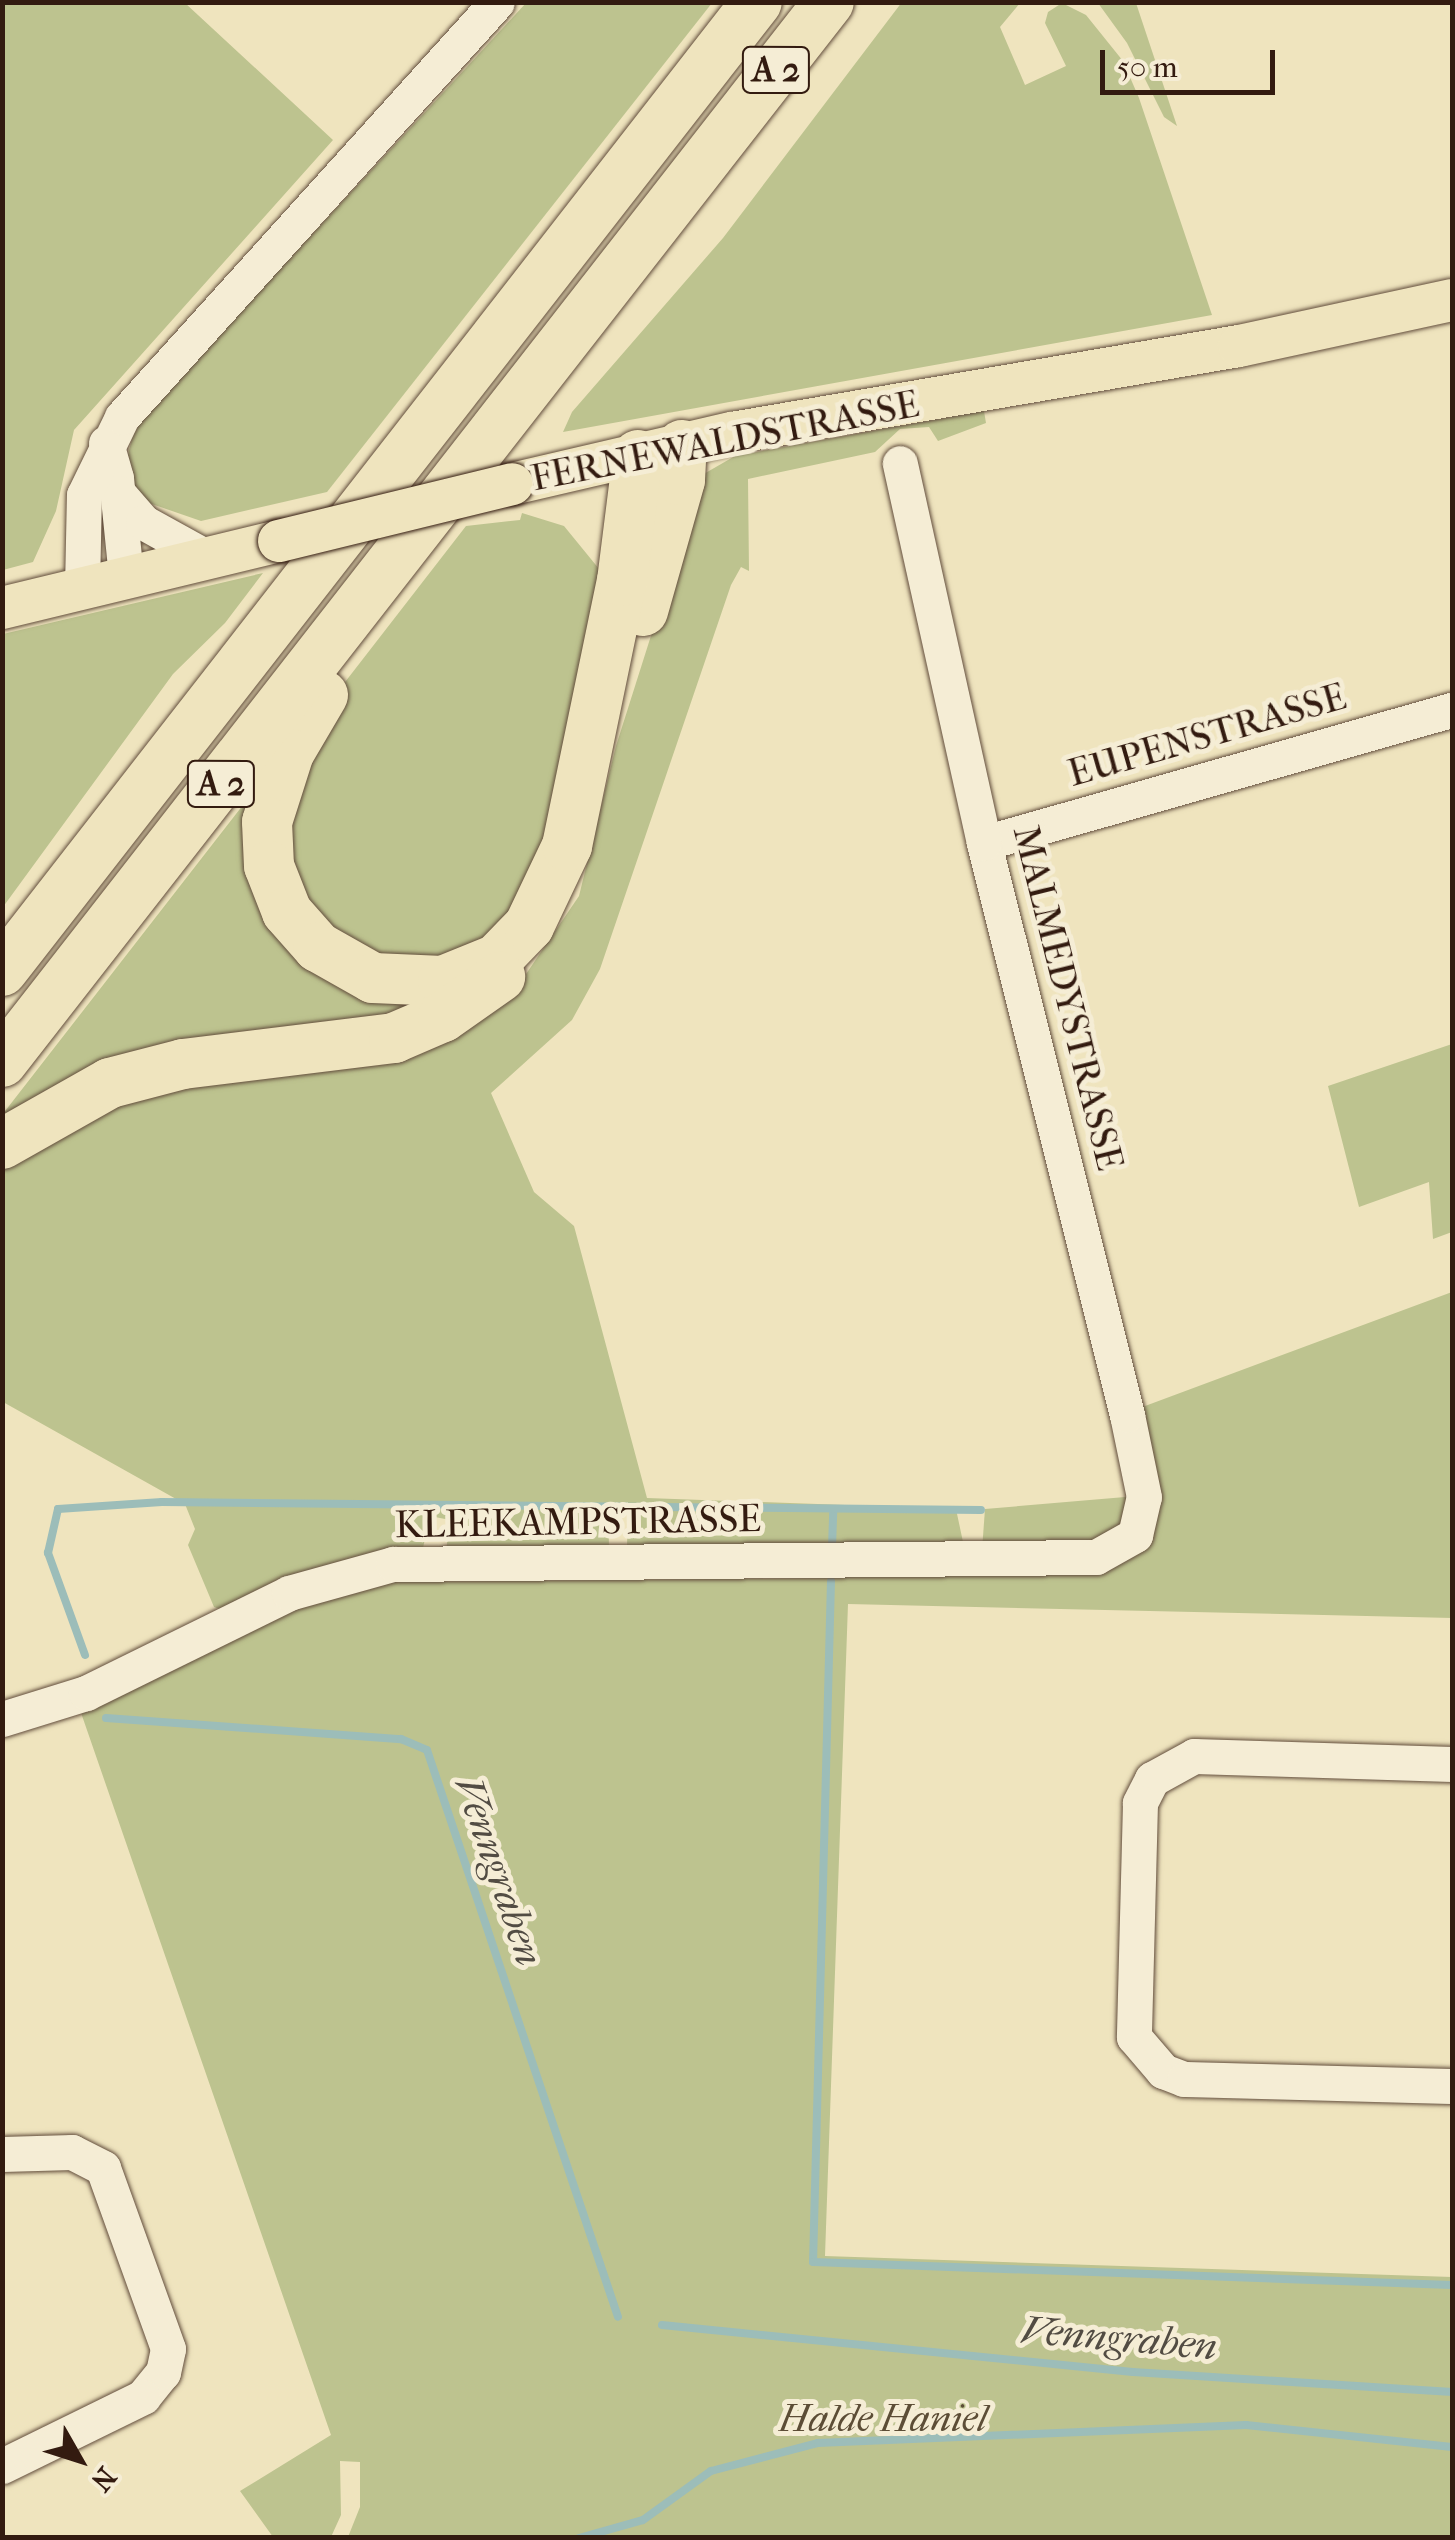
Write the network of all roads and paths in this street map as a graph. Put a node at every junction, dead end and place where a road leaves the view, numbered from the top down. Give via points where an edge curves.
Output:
1 (496, 2) edge
2 (757, 2) edge
3 (829, 2) edge
4 (1452, 300) edge
5 (106, 443) junction
6 (660, 450) junction
7 (900, 464) dead end
8 (118, 493) junction
9 (438, 505) junction
10 (208, 558) junction
11 (126, 577) junction
12 (82, 588) junction
13 (2, 608) edge
14 (1452, 710) edge
15 (984, 843) junction
16 (2, 971) edge
17 (2, 1062) edge
18 (2, 1144) edge
19 (1123, 1547) joint
20 (2, 1719) edge
21 (1452, 1764) edge
22 (1452, 2086) edge
23 (2, 2154) edge
24 (2, 2466) edge

1 - 5 street via 161,369
2 - 16 highway, A 2
3 - 9 highway, A 2
4 - 6 main road, FERNEWALDSTRASSE via 1239,346
5 - 8 street
5 - 12 street via 81,511
6 - 9 highway via 562,863 529,926 508,950 458,978 416,983 359,973 307,936 274,883 266,836 274,793 298,737 436,548
6 - 10 main road, FERNEWALDSTRASSE, bridge
6 - 18 highway via 680,480 576,862 556,909 510,968 463,1005 394,1038 142,1072 80,1096
7 - 15 street, MALMEDYSTRASSE
8 - 10 street via 142,522
8 - 11 street
9 - 17 highway, A 2
10 - 11 main road, FERNEWALDSTRASSE
11 - 12 main road, FERNEWALDSTRASSE
12 - 13 main road, FERNEWALDSTRASSE
14 - 15 street, EUPENSTRASSE
15 - 19 street, MALMEDYSTRASSE via 1144,1497 1139,1528
19 - 20 street, KLEEKAMPSTRASSE via 1078,1557 393,1564 290,1594 86,1692
21 - 22 street via 1194,1756 1152,1779 1140,1803 1134,2037 1163,2071 1184,2078
23 - 24 street via 72,2152 104,2168 168,2349 163,2372 143,2397

